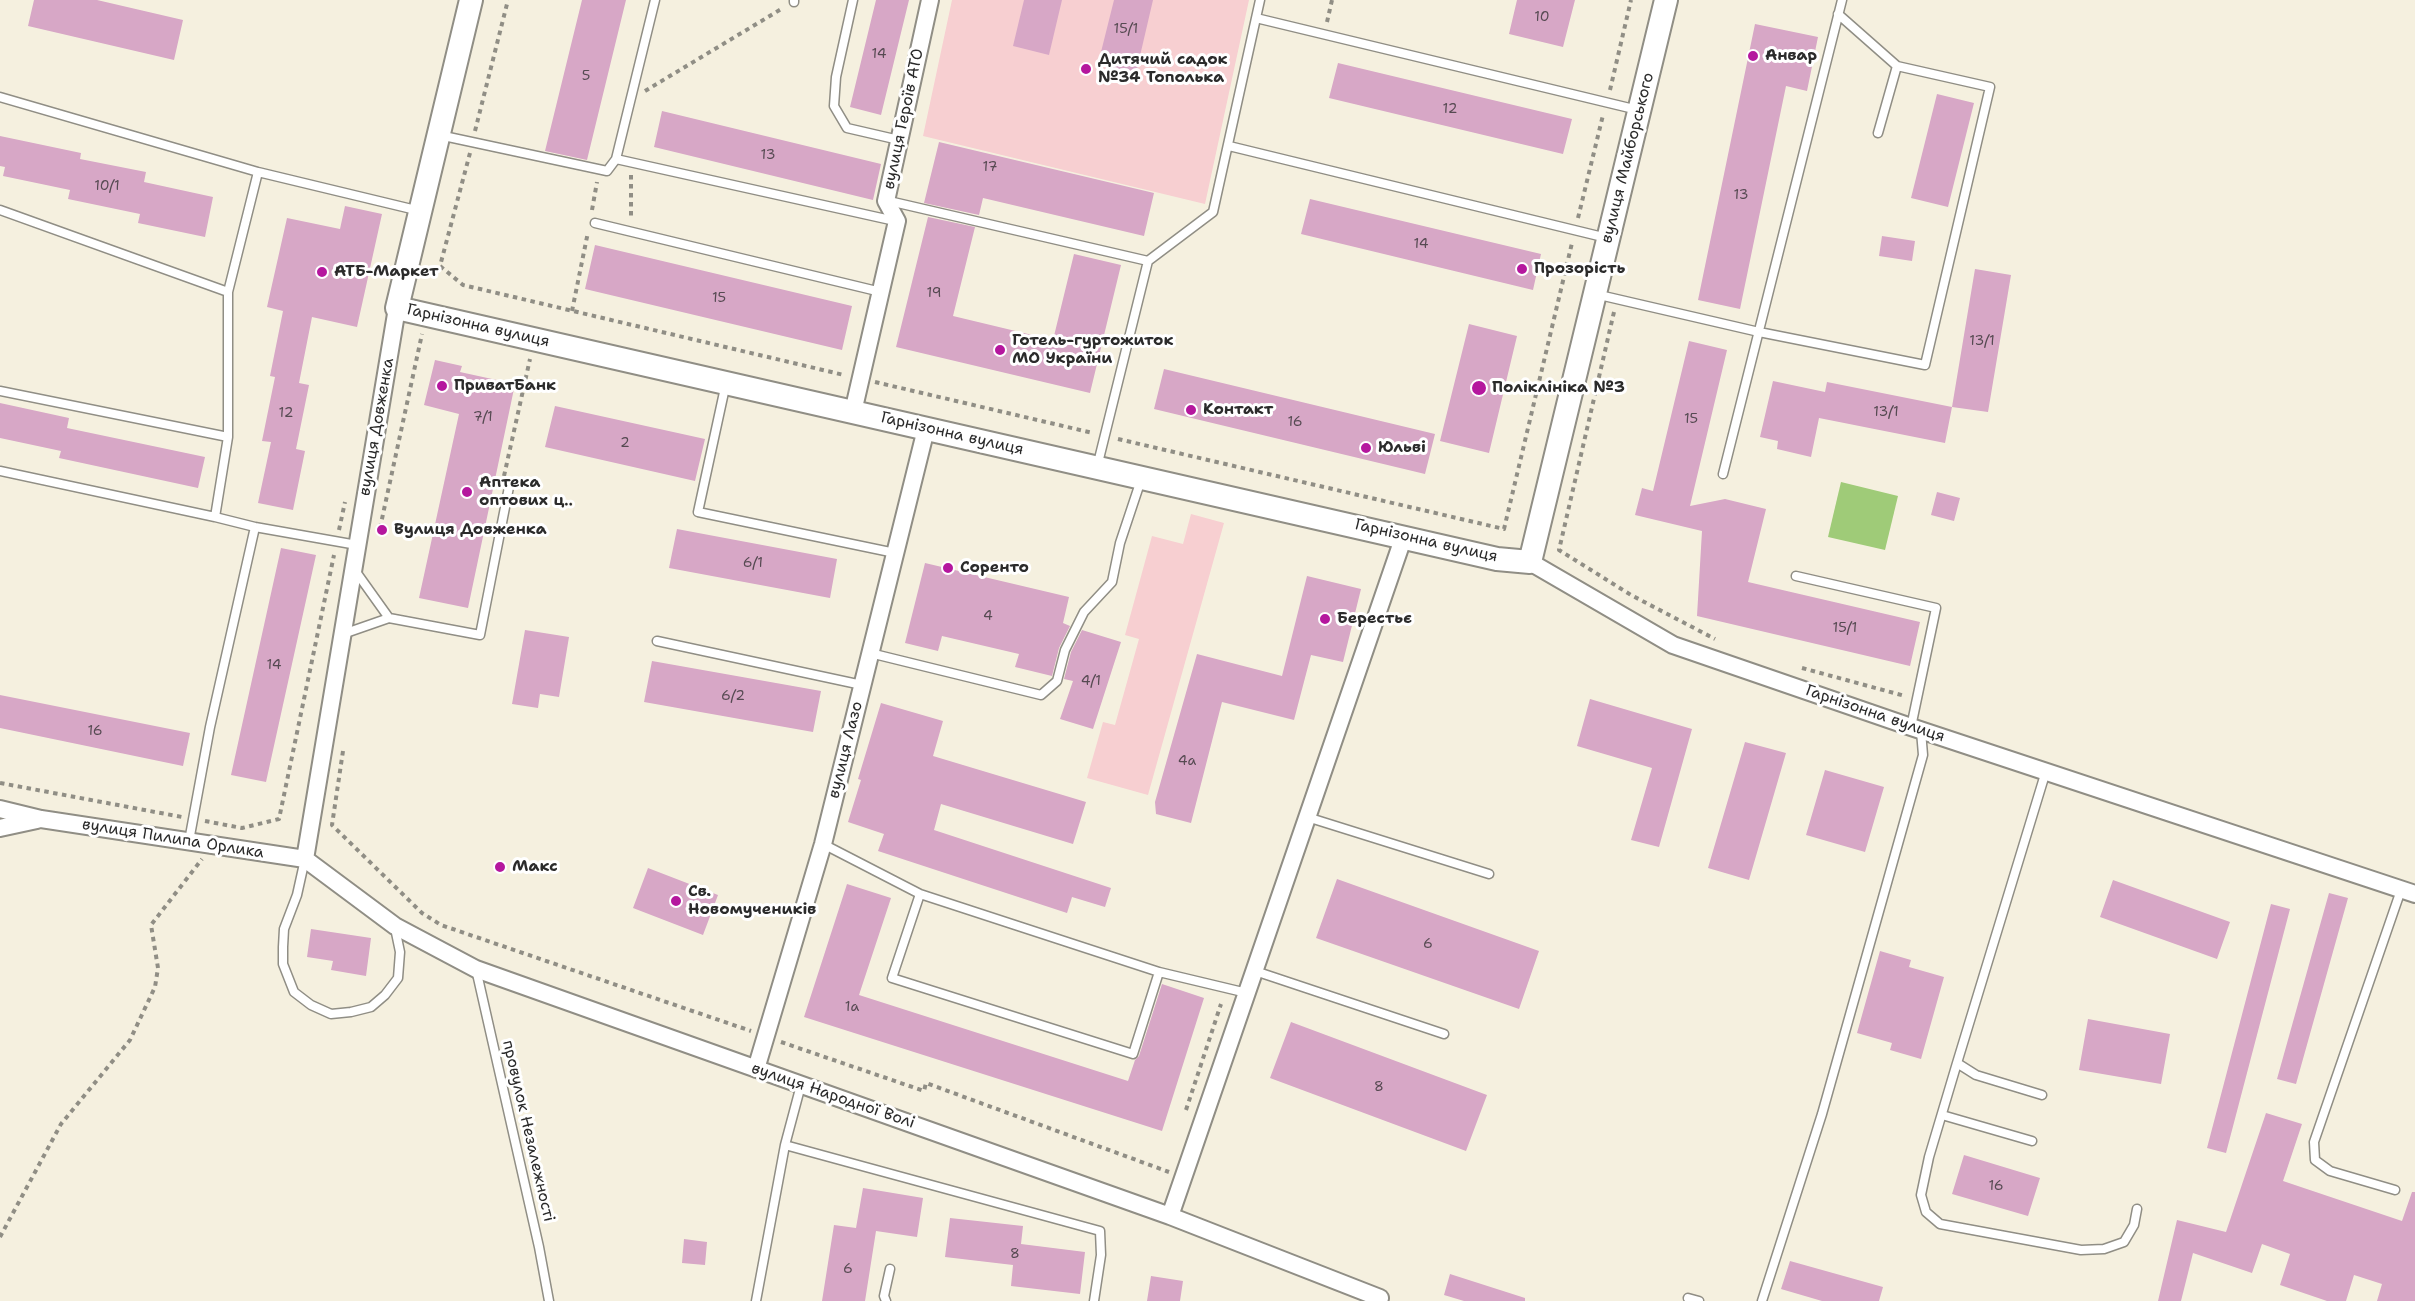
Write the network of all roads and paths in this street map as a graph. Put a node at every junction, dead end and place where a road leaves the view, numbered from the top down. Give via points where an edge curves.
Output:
1 (471, 0) edge
2 (655, 0) edge
3 (853, 0) edge
4 (930, 0) edge
5 (1260, 0) edge
6 (1332, 0) edge
7 (1631, 0) edge
8 (1666, 0) edge
9 (1842, 0) edge
10 (794, 1) edge
11 (1838, 14) junction
12 (1256, 18) junction
13 (1324, 34) junction
14 (1897, 66) junction
15 (0, 97) edge
16 (631, 100) junction
17 (1606, 102) junction
18 (1639, 110) junction
19 (1878, 133) dead end
20 (439, 135) junction
21 (899, 140) junction
22 (1229, 146) junction
23 (616, 159) junction
24 (631, 162) junction
25 (600, 170) junction
26 (258, 172) junction
27 (886, 201) junction
28 (0, 210) edge
29 (420, 211) junction
30 (591, 213) dead end
31 (897, 221) junction
32 (592, 224) joint
33 (1575, 230) junction
34 (631, 232) junction
35 (1608, 238) junction
36 (1148, 261) junction
37 (228, 292) junction
38 (881, 292) junction
39 (1595, 294) junction
40 (1617, 300) junction
41 (397, 308) junction
42 (572, 311) dead end
43 (1758, 332) junction
44 (431, 336) dead end
45 (519, 357) dead end
46 (530, 360) junction
47 (542, 362) dead end
48 (726, 383) junction
49 (0, 391) edge
50 (853, 412) junction
51 (926, 429) junction
52 (228, 437) junction
53 (1097, 467) junction
54 (0, 471) edge
55 (1723, 474) dead end
56 (1141, 478) junction
57 (509, 487) joint
58 (346, 496) dead end
59 (1508, 511) dead end
60 (215, 517) junction
61 (255, 527) junction
62 (379, 534) dead end
63 (1404, 536) junction
64 (336, 541) junction
65 (357, 545) junction
66 (895, 553) junction
67 (1530, 562) junction
68 (353, 569) junction
69 (1796, 576) dead end
70 (389, 618) junction
71 (342, 634) junction
72 (657, 641) dead end
73 (1722, 642) dead end
74 (870, 653) junction
75 (1797, 667) dead end
76 (862, 685) junction
77 (1917, 699) junction
78 (1916, 728) junction
79 (344, 744) dead end
80 (2046, 770) junction
81 (0, 783) edge
82 (0, 809) edge
83 (1307, 817) junction
84 (41, 819) junction
85 (193, 819) junction
86 (0, 828) edge
87 (189, 841) junction
88 (213, 844) junction
89 (823, 844) junction
90 (305, 859) junction
91 (1489, 874) dead end
92 (2408, 892) edge
93 (920, 894) junction
94 (395, 926) junction
95 (476, 969) junction
96 (1255, 971) junction
97 (1159, 972) junction
98 (1247, 993) junction
99 (1221, 1005) dead end
100 (1444, 1034) dead end
101 (766, 1036) junction
102 (1957, 1063) junction
103 (756, 1069) junction
104 (801, 1085) junction
105 (2042, 1095) dead end
106 (1184, 1115) dead end
107 (1942, 1115) junction
108 (2032, 1141) dead end
109 (785, 1145) junction
110 (1184, 1177) junction
111 (2395, 1190) dead end
112 (2137, 1209) dead end
113 (1170, 1216) junction
114 (0, 1237) edge
115 (890, 1269) dead end
116 (1688, 1298) dead end
117 (1379, 1300) edge
118 (549, 1301) edge
119 (756, 1301) edge
120 (886, 1301) edge
121 (1094, 1301) edge
122 (1699, 1301) edge
123 (1762, 1301) edge

1 - 20 street, вулиця Довженка
2 - 16 lane
3 - 21 lane via 836,77 834,106 847,128
4 - 21 street, вулиця Героїв АТО
5 - 12 lane
6 - 13 path
7 - 17 path
8 - 18 street, вулиця Майборського
9 - 11 lane
10 - 16 path
11 - 14 lane
11 - 43 lane
12 - 13 lane
12 - 22 lane
13 - 17 lane
14 - 19 lane
14 - 43 lane via 1990,87 1925,365
15 - 26 lane
16 - 23 lane
17 - 18 lane
17 - 33 path
18 - 35 street, вулиця Майборського
20 - 25 lane
20 - 29 street, вулиця Довженка
21 - 27 street, вулиця Героїв АТО
22 - 33 lane
22 - 36 lane via 1213,212
23 - 24 lane
23 - 25 lane via 607,171
24 - 31 lane
24 - 34 path
25 - 30 path
26 - 29 lane
26 - 37 lane
27 - 31 street, вулиця Героїв АТО
27 - 36 lane
28 - 37 lane
29 - 41 street, вулиця Довженка
31 - 38 street
32 - 34 lane
32 - 42 path
33 - 35 lane
33 - 59 path
34 - 38 lane
35 - 39 street, вулиця Майборського
36 - 53 lane
37 - 52 lane
38 - 50 street
39 - 40 lane
39 - 67 street, вулиця Майборського
40 - 43 lane
40 - 73 path via 1559,550 1631,595
41 - 48 street, Гарнізонна вулиця
41 - 65 street, вулиця Довженка
43 - 55 lane
44 - 62 path via 421,334
45 - 46 path
46 - 47 path
46 - 57 path via 502,486
48 - 50 street, Гарнізонна вулиця
48 - 66 lane via 698,512
49 - 52 lane
50 - 51 street, Гарнізонна вулиця
51 - 53 street, Гарнізонна вулиця
51 - 66 street, вулиця Лазо
52 - 60 lane
53 - 56 street, Гарнізонна вулиця
54 - 60 lane
56 - 63 street, Гарнізонна вулиця
56 - 74 lane via 1112,582 1084,612 1065,650 1057,681 1041,695
57 - 70 lane via 480,635
58 - 64 path
60 - 61 lane
61 - 64 lane
61 - 85 lane
63 - 67 street, Гарнізонна вулиця via 1497,559
63 - 83 street
64 - 65 lane
64 - 85 path via 279,819 242,828
65 - 68 street, вулиця Довженка
66 - 74 street, вулиця Лазо
67 - 78 street, Гарнізонна вулиця via 1673,645
68 - 70 lane
68 - 71 street, вулиця Довженка
69 - 77 lane via 1936,608
70 - 71 lane
71 - 90 street, вулиця Довженка
72 - 76 lane
74 - 76 street, вулиця Лазо
75 - 77 path
76 - 89 street, вулиця Лазо
77 - 78 lane
78 - 80 street, Гарнізонна вулиця
78 - 123 lane via 1923,755 1822,1114
79 - 101 path via 332,825 422,913 441,925
80 - 92 street, Гарнізонна вулиця
80 - 102 lane
81 - 85 path
82 - 84 street, вулиця Пилипа Орлика
83 - 91 lane
83 - 96 street
84 - 86 street
84 - 87 street, вулиця Пилипа Орлика
85 - 87 lane
87 - 88 street, вулиця Пилипа Орлика
88 - 90 street, вулиця Пилипа Орлика
88 - 114 path via 151,925 158,968 154,987 130,1040 61,1125
89 - 93 lane
89 - 101 street, вулиця Лазо
90 - 94 street, вулиця Народної Волі
90 - 94 lane via 284,929 283,947 284,964 294,992 311,1005 331,1014 351,1012 371,1007 385,995 398,978 400,952
92 - 111 lane via 2314,1142 2315,1160 2330,1171
93 - 97 lane
93 - 97 lane via 892,978 1133,1054
94 - 95 street, вулиця Народної Волі
95 - 103 street, вулиця Народної Волі
95 - 118 lane, провулок Незалежності
96 - 98 street
96 - 100 lane
97 - 98 lane
98 - 110 street
99 - 106 path
101 - 103 street, вулиця Лазо
101 - 110 path via 924,1091 926,1083
102 - 105 lane via 1976,1075
102 - 107 lane
103 - 104 street, вулиця Народної Волі
104 - 109 lane
104 - 113 street, вулиця Народної Волі
107 - 108 lane
107 - 112 lane via 1921,1195 1926,1212 1940,1224 2081,1250 2104,1250 2124,1242
109 - 119 lane
109 - 121 lane via 1100,1231 1101,1255
110 - 113 street
113 - 117 street, вулиця Народної Волі
115 - 120 lane
116 - 122 lane

